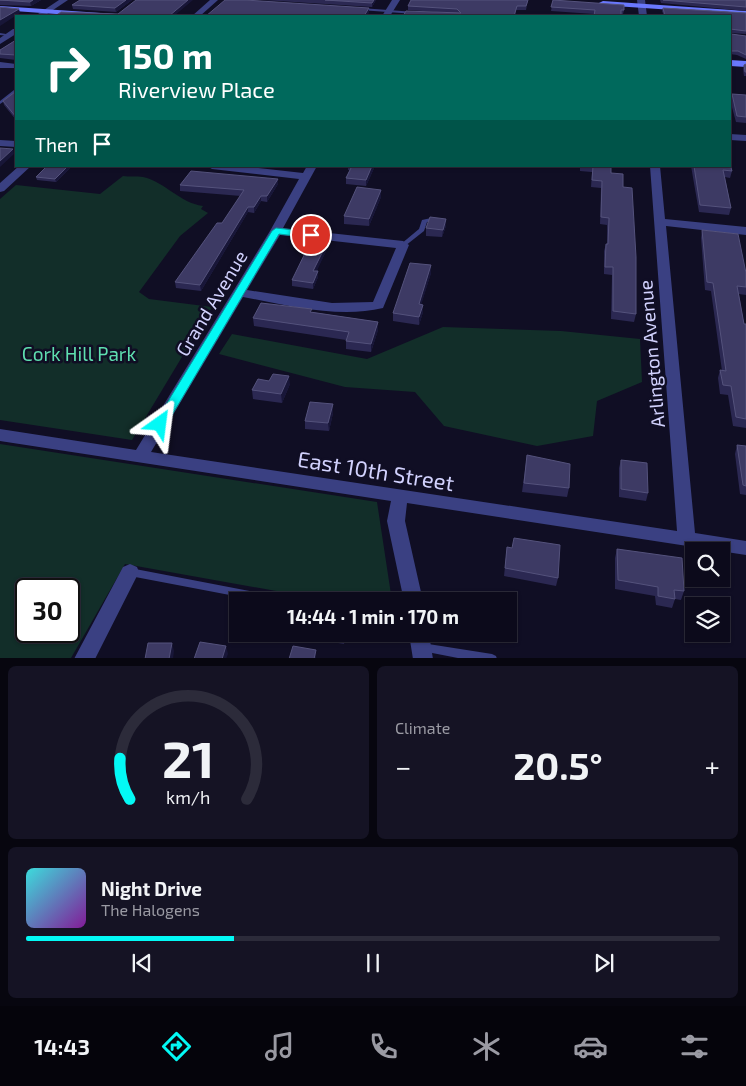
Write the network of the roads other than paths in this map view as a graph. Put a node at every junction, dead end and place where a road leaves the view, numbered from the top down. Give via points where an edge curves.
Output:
1 (64, 0) edge
2 (214, 0) edge
3 (396, 0) edge
4 (597, 3) edge
5 (642, 3) edge
6 (0, 8) edge
7 (351, 9) edge
8 (123, 11) edge
9 (746, 13) edge
10 (43, 14) edge
11 (388, 14) edge
12 (418, 14) edge
13 (79, 15) edge
14 (117, 15) edge
15 (197, 15) edge
16 (13, 33) edge
17 (0, 34) edge
18 (0, 42) edge
19 (731, 63) edge
20 (746, 64) edge
21 (0, 65) edge
22 (15, 66) edge
23 (15, 92) edge
24 (0, 103) edge
25 (731, 137) edge
26 (746, 138) edge
27 (0, 143) edge
28 (15, 144) edge
29 (25, 167) edge
30 (228, 167) edge
31 (655, 167) edge
32 (309, 172) edge
33 (0, 189) edge
34 (431, 220) edge
35 (660, 222) junction
36 (276, 231) junction
37 (746, 232) edge
38 (403, 245) junction
39 (239, 293) junction
40 (0, 434) edge
41 (140, 457) junction
42 (400, 496) junction
43 (687, 539) junction
44 (746, 548) edge
45 (130, 572) joint
46 (234, 592) edge
47 (411, 592) edge
48 (421, 646) edge
49 (84, 658) edge
50 (492, 658) edge

1 - 10 street
2 - 15 street
3 - 11 street
4 - 5 street
5 - 9 street
6 - 10 street
7 - 11 lane
8 - 14 lane
10 - 13 street
11 - 12 lane
16 - 17 lane
16 - 18 street
19 - 20 street
21 - 22 street
23 - 24 lane
25 - 26 street
27 - 28 street
29 - 33 street
30 - 32 street
31 - 35 street, Arlington Avenue
32 - 36 street, Grand Avenue
34 - 38 lane via 424,221 422,230
35 - 37 street
35 - 43 street, Arlington Avenue
36 - 38 street
36 - 39 street, Grand Avenue
38 - 39 street via 378,305 372,308 347,308
39 - 41 street, Grand Avenue
40 - 41 street, East 10th Street
41 - 42 street, East 10th Street
42 - 43 street, East 10th Street
42 - 47 street via 396,521
43 - 44 street, East 10th Street
45 - 46 lane
45 - 49 street
48 - 50 lane

